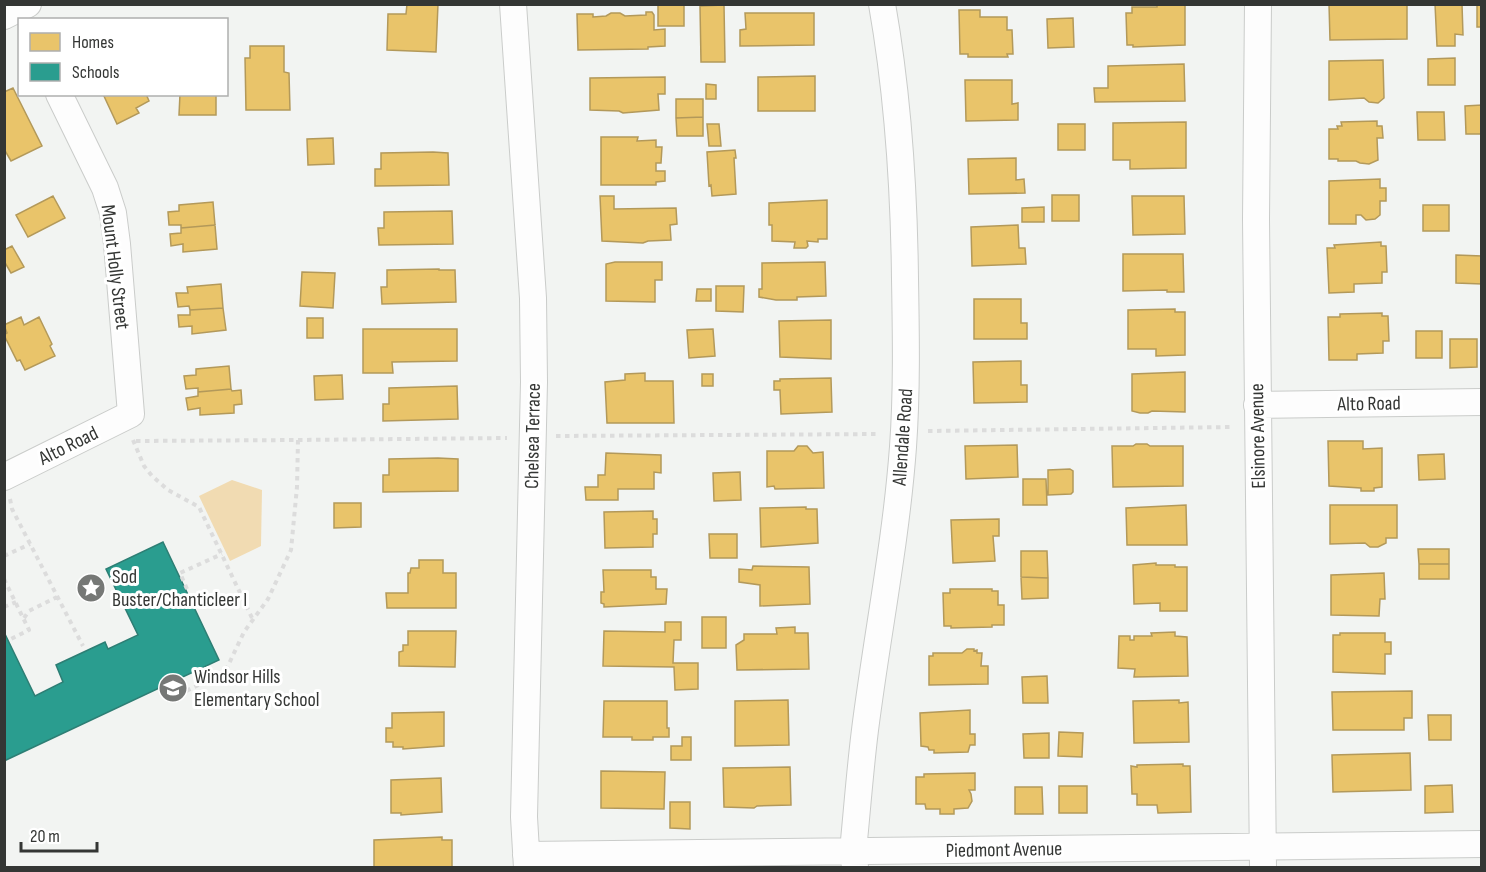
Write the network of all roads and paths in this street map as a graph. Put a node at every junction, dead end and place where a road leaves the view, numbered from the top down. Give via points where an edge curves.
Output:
1 (513, 4) edge
2 (882, 4) edge
3 (1258, 4) edge
4 (60, 96) edge
5 (1482, 402) edge
6 (1257, 405) junction
7 (132, 414) joint
8 (1232, 427) dead end
9 (927, 431) dead end
10 (882, 434) dead end
11 (549, 436) dead end
12 (510, 438) dead end
13 (298, 440) junction
14 (8, 486) edge
15 (30, 544) junction
16 (222, 554) junction
17 (4, 556) edge
18 (4, 579) edge
19 (187, 589) dead end
20 (57, 597) junction
21 (16, 602) junction
22 (4, 607) edge
23 (23, 618) junction
24 (253, 620) junction
25 (11, 639) dead end
26 (83, 646) dead end
27 (178, 694) dead end
28 (1482, 844) edge
29 (1263, 857) edge
30 (854, 859) edge
31 (526, 861) edge

1 - 31 street, Chelsea Terrace via 533,298
2 - 30 street, Allendale Road via 900,152 907,350 903,447 866,728
3 - 6 street, Elsinore Avenue
4 - 7 street, Mount Holly Street via 105,188 113,213
5 - 6 street, Alto Road
6 - 29 street, Elsinore Avenue
7 - 14 street, Alto Road
8 - 9 path
10 - 11 path
12 - 13 path
13 - 16 path via 132,439 152,476 198,507
13 - 24 path via 291,550 268,599
14 - 15 path via 12,509
15 - 17 path
15 - 20 path
16 - 19 path via 180,573
16 - 24 path
18 - 21 path
20 - 23 path
20 - 26 path
21 - 22 path
21 - 23 path
23 - 25 path via 29,630
24 - 27 path via 225,672
28 - 29 street, Piedmont Avenue
29 - 30 street, Piedmont Avenue
30 - 31 street, Piedmont Avenue

